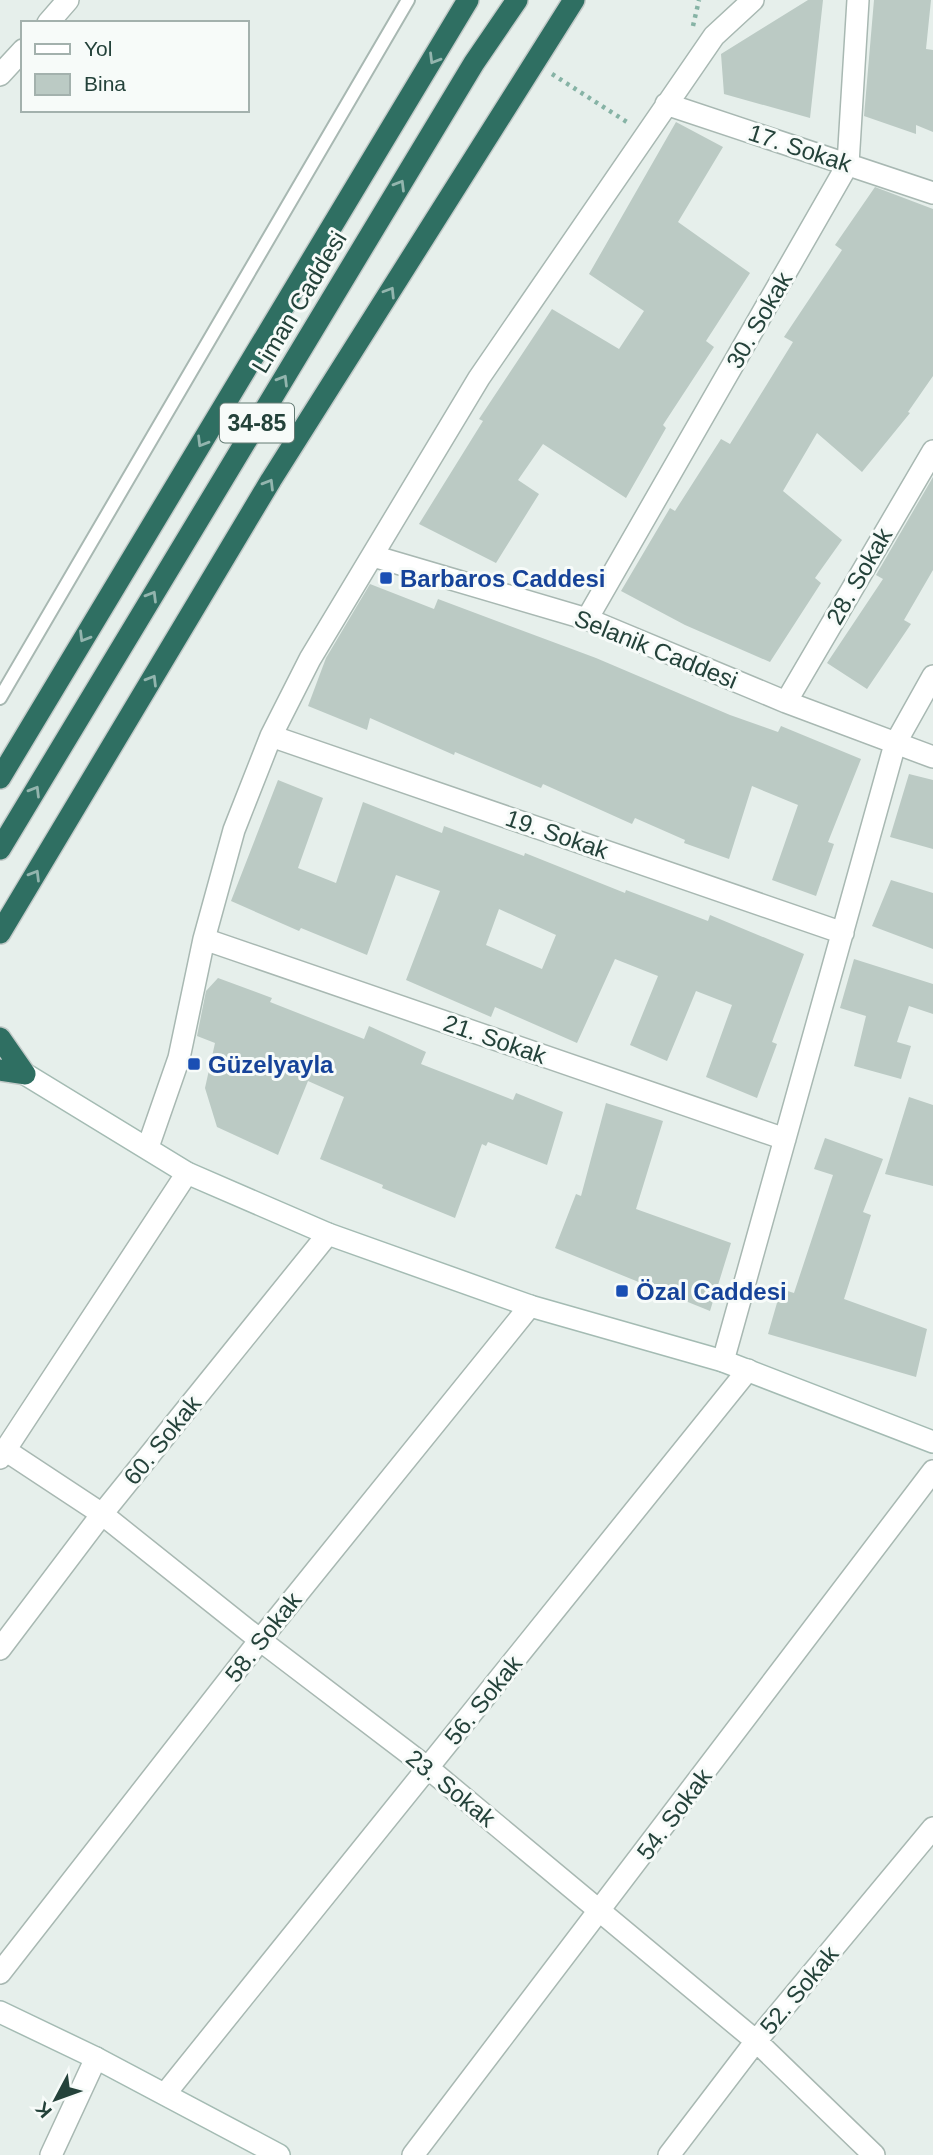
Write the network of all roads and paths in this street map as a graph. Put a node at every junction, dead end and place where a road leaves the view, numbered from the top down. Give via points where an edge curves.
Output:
1 (68, 0) edge
2 (408, 0) edge
3 (468, 0) edge
4 (517, 0) edge
5 (574, 0) edge
6 (753, 0) edge
7 (858, 0) edge
8 (50, 21) edge
9 (21, 52) edge
10 (534, 64) junction
11 (0, 75) edge
12 (666, 104) junction
13 (645, 134) junction
14 (848, 164) junction
15 (933, 193) edge
16 (933, 451) edge
17 (373, 556) junction
18 (587, 619) junction
19 (933, 676) edge
20 (0, 698) edge
21 (786, 702) junction
22 (271, 736) junction
23 (895, 744) junction
24 (933, 757) edge
25 (0, 778) edge
26 (0, 849) edge
27 (0, 933) edge
28 (843, 933) junction
29 (204, 939) junction
30 (0, 1038) edge
31 (0, 1070) edge
32 (25, 1074) junction
33 (785, 1139) junction
34 (148, 1147) junction
35 (187, 1173) junction
36 (328, 1234) junction
37 (530, 1306) junction
38 (723, 1361) junction
39 (748, 1370) junction
40 (933, 1442) edge
41 (3, 1454) edge
42 (933, 1471) edge
43 (102, 1514) junction
44 (260, 1640) junction
45 (0, 1649) edge
46 (428, 1768) junction
47 (933, 1828) edge
48 (600, 1911) junction
49 (0, 1973) edge
50 (0, 2012) edge
51 (756, 2041) junction
52 (96, 2058) junction
53 (165, 2094) junction
54 (51, 2155) edge
55 (279, 2155) edge
56 (413, 2155) edge
57 (669, 2155) edge
58 (874, 2155) edge

1 - 8 street
2 - 20 lane
3 -> 25 highway, Liman Caddesi / 34-85
26 -> 4 highway, Liman Caddesi / 34-85 via 467,75
5 - 10 highway
6 - 12 street via 714,36
7 - 14 street, 30. Sokak
9 - 11 street
10 - 13 path
27 -> 10 highway via 271,480
12 - 13 street
12 - 14 street, 17. Sokak
13 - 17 street via 478,378
14 - 15 street, 17. Sokak
14 - 18 street, 30. Sokak
16 - 21 street, 28. Sokak
17 - 18 street, Selanik Caddesi
17 - 22 street via 310,659
18 - 21 street, Selanik Caddesi
19 - 23 street
21 - 23 street, Selanik Caddesi
22 - 28 street, 19. Sokak
22 - 29 street via 234,830
23 - 24 street, Selanik Caddesi
23 - 28 street
28 - 33 street
29 - 33 street, 21. Sokak
29 - 34 street via 179,1058
30 - 32 highway
31 - 32 highway
32 - 34 street
33 - 38 street
34 - 35 street
35 - 36 street
35 - 41 street
36 - 37 street
36 - 43 street, 60. Sokak
37 - 38 street
37 - 44 street, 58. Sokak
38 - 39 street
39 - 40 street
39 - 46 street, 56. Sokak
41 - 43 street, 23. Sokak
42 - 48 street, 54. Sokak
43 - 44 street, 23. Sokak
43 - 45 street, 60. Sokak
44 - 46 street, 23. Sokak
44 - 49 street, 58. Sokak
46 - 48 street, 23. Sokak
46 - 53 street, 56. Sokak
47 - 51 street, 52. Sokak
48 - 51 street, 23. Sokak
48 - 56 street, 54. Sokak
50 - 52 street
51 - 57 street, 52. Sokak
51 - 58 street, 23. Sokak
52 - 53 street
52 - 54 street
53 - 55 street

